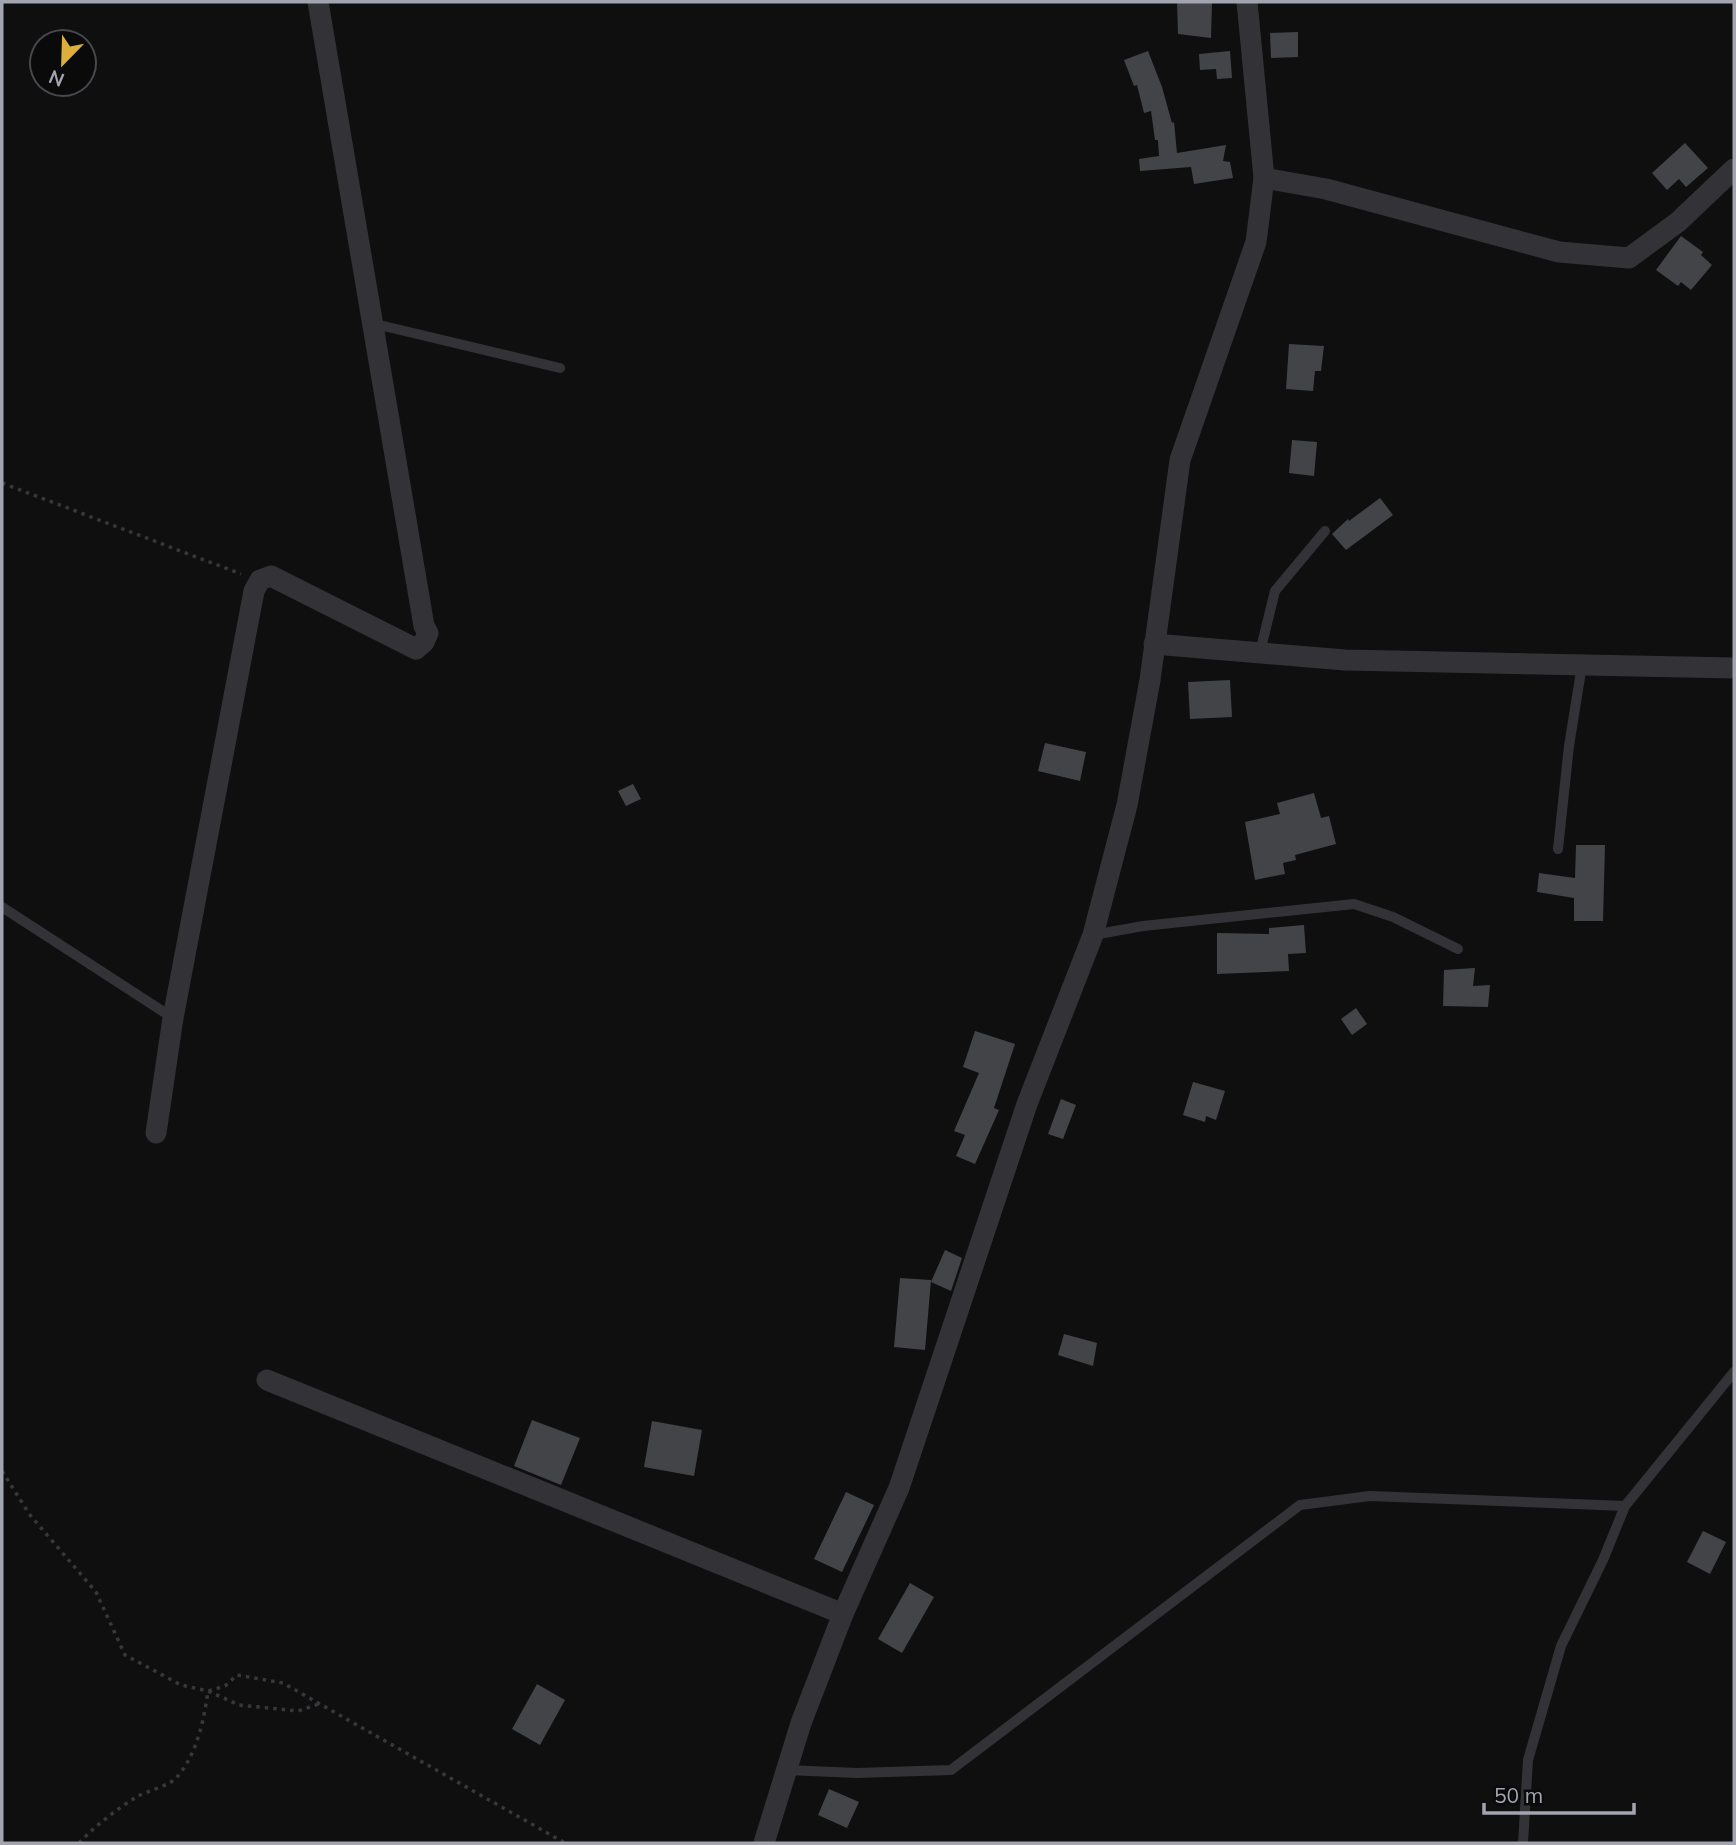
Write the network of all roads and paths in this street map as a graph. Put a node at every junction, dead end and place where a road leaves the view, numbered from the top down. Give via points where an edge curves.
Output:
1 (318, 2) edge
2 (1247, 2) edge
3 (1734, 169) edge
4 (1264, 178) junction
5 (371, 323) junction
6 (560, 368) dead end
7 (2, 483) edge
8 (1325, 531) dead end
9 (260, 580) junction
10 (1154, 644) junction
11 (1260, 652) junction
12 (1582, 665) junction
13 (1734, 668) edge
14 (1558, 849) dead end
15 (2, 907) edge
16 (1093, 936) junction
17 (1458, 949) dead end
18 (173, 1018) junction
19 (156, 1133) dead end
20 (1734, 1372) edge
21 (267, 1380) dead end
22 (2, 1471) edge
23 (1625, 1506) junction
24 (843, 1614) junction
25 (208, 1691) junction
26 (319, 1704) junction
27 (786, 1770) junction
28 (79, 1843) edge
29 (565, 1843) edge
30 (764, 1843) edge
31 (1523, 1843) edge

1 - 5 street
2 - 4 street
3 - 4 street via 1678,222 1629,258 1559,252
4 - 10 street via 1256,242 1180,460
5 - 6 lane
5 - 9 street via 428,633 416,649 271,576
7 - 9 path
8 - 11 lane via 1275,591
9 - 18 street via 254,591
10 - 11 street
10 - 16 street via 1127,805
11 - 12 street via 1345,660
12 - 13 street
12 - 14 lane
15 - 18 lane
16 - 17 lane via 1143,926 1354,904
16 - 24 street via 1027,1104 899,1488
18 - 19 street
20 - 23 lane
21 - 24 street
22 - 25 path via 30,1515 96,1592 125,1655 181,1685
23 - 27 lane via 1370,1496 1300,1505 951,1770
23 - 31 lane via 1561,1646 1528,1760
24 - 27 street
25 - 26 path via 239,1705 298,1711
25 - 26 path via 225,1686 237,1675 283,1683
25 - 28 path via 204,1721 176,1779 139,1796
26 - 29 path
27 - 30 street

